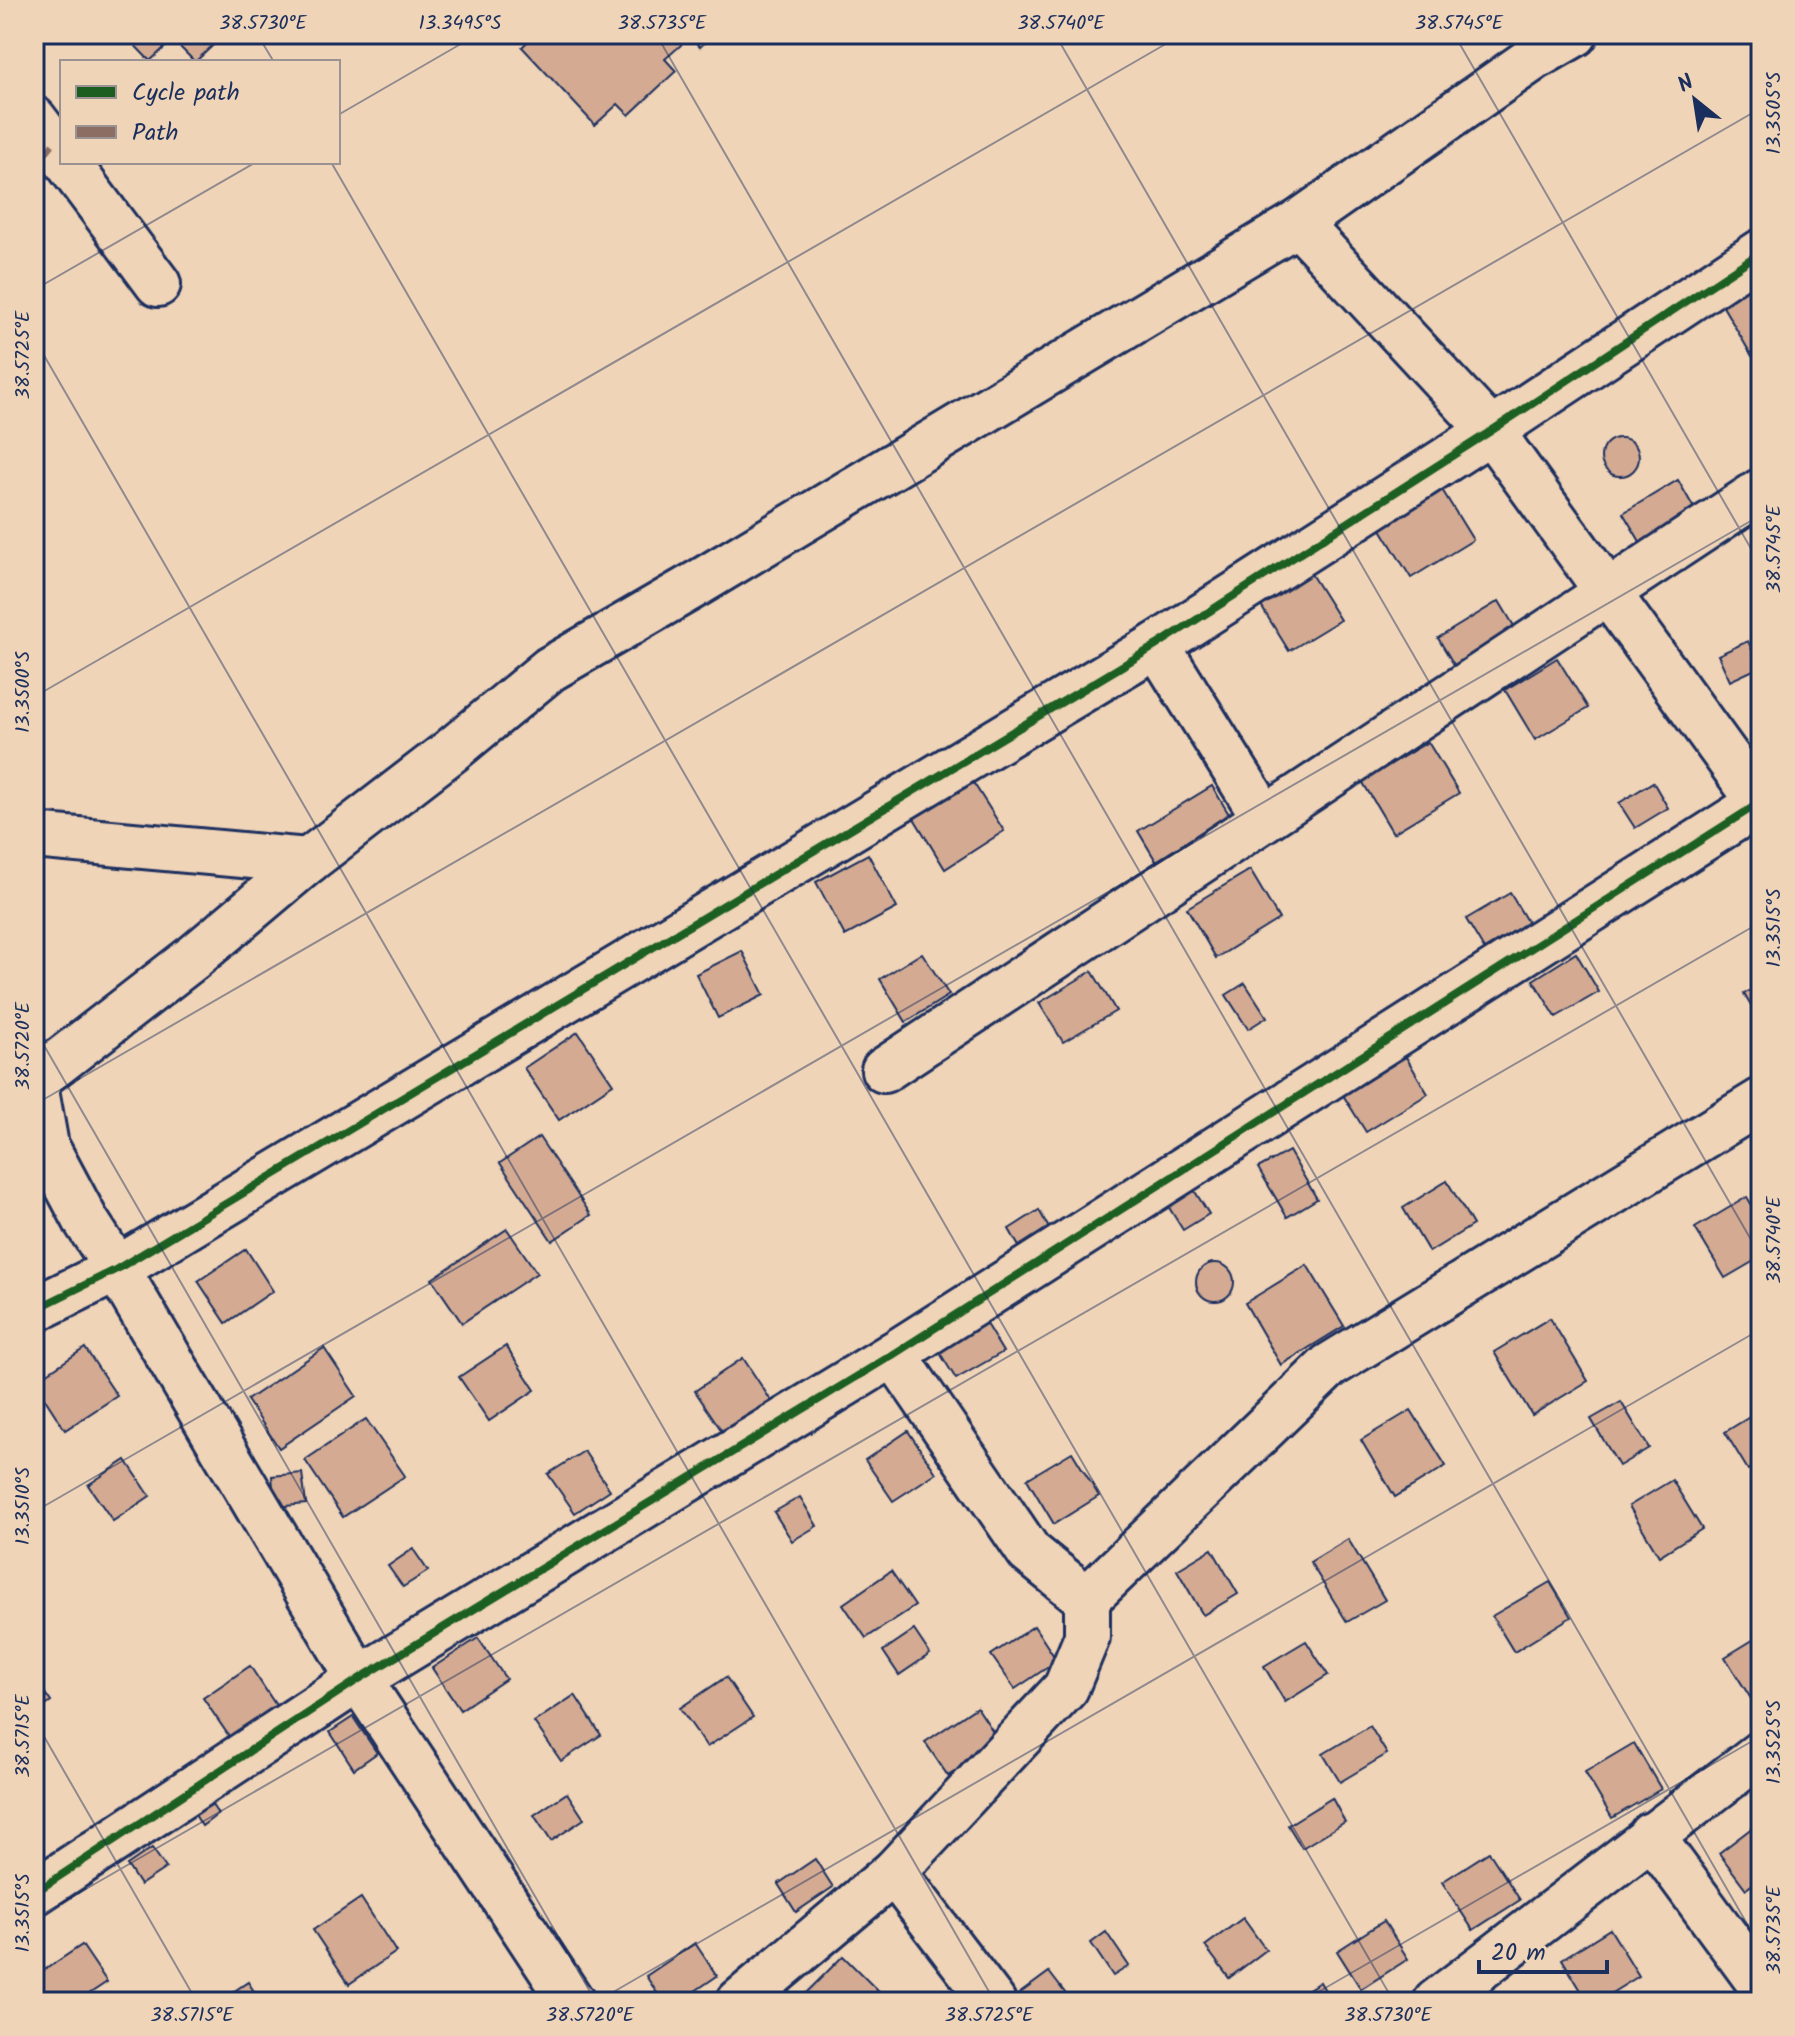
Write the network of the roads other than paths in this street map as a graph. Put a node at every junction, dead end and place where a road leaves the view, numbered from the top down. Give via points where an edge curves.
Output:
1 (1575, 34) edge
2 (34, 119) edge
3 (60, 153) edge
4 (68, 164) edge
5 (1298, 223) junction
6 (1761, 252) edge
7 (158, 284) dead end
8 (1491, 431) junction
9 (1761, 491) edge
10 (1609, 592) junction
11 (1157, 645) junction
12 (1761, 803) edge
13 (1264, 817) junction
14 (34, 836) edge
15 (308, 861) junction
16 (884, 1070) dead end
17 (34, 1080) edge
18 (1761, 1101) edge
19 (117, 1269) junction
20 (34, 1310) edge
21 (894, 1354) junction
22 (1087, 1599) junction
23 (359, 1679) junction
24 (1761, 1753) edge
25 (1651, 1835) junction
26 (894, 1872) junction
27 (34, 1893) edge
28 (1761, 1985) edge
29 (572, 2002) edge
30 (739, 2002) edge
31 (993, 2002) edge
32 (1436, 2002) edge

1 - 5 street
2 - 3 street
4 - 7 street
5 - 8 street
5 - 15 street via 550,669
6 - 8 street
8 - 10 street
8 - 11 street
9 - 10 street
10 - 12 street
10 - 13 street
11 - 13 street
11 - 19 street
12 - 21 street
13 - 16 street
14 - 15 street
15 - 17 street
17 - 19 street via 46,1146
18 - 22 street via 1329,1366
19 - 20 street
19 - 23 street
21 - 22 street via 1029,1552
21 - 23 street
22 - 26 street via 1087,1637 1066,1688
23 - 27 street
23 - 29 street
24 - 25 street
25 - 28 street
25 - 32 street
26 - 30 street
26 - 31 street

